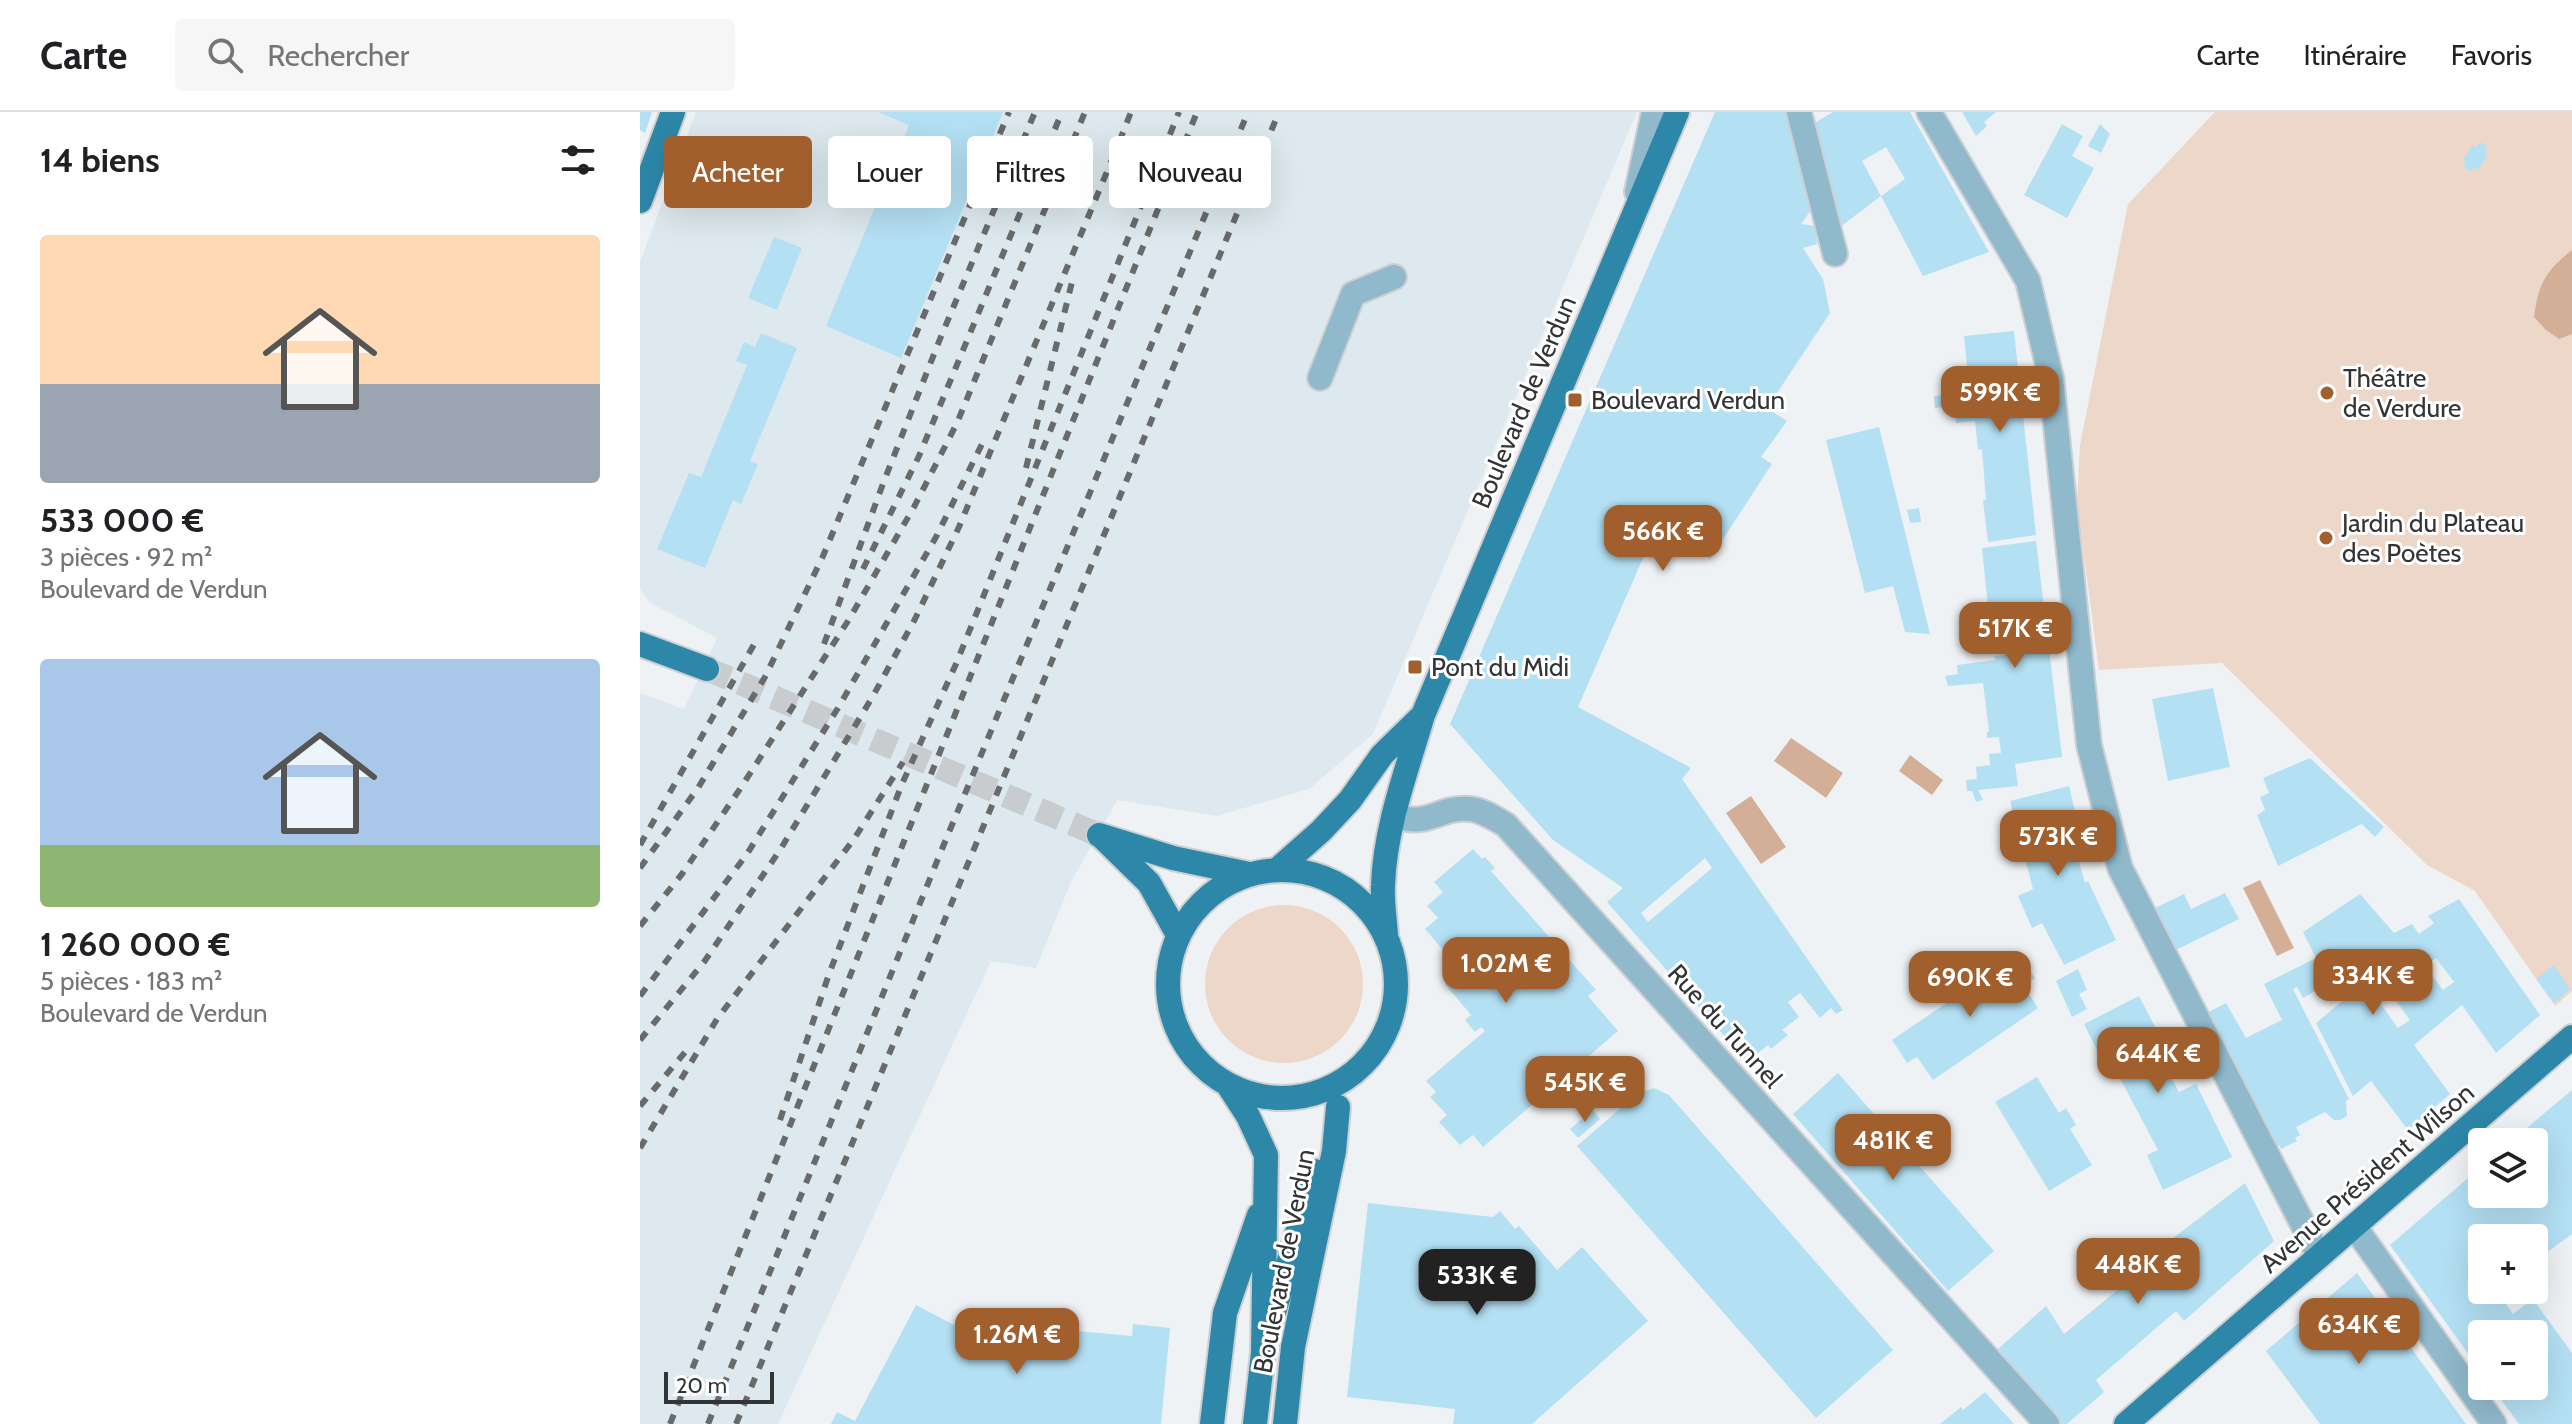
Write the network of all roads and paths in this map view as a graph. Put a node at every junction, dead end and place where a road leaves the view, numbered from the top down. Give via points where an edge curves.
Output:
1 (673, 112) edge
2 (1654, 112) edge
3 (1677, 112) edge
4 (1799, 112) edge
5 (1929, 112) edge
6 (640, 201) edge
7 (1629, 225) junction
8 (1835, 254) dead end
9 (1394, 277) dead end
10 (1320, 378) dead end
11 (640, 644) edge
12 (707, 669) tunnel mouth
13 (1423, 715) junction
14 (1394, 815) junction
15 (1278, 869) junction
16 (1249, 874) junction
17 (1178, 935) junction
18 (1386, 935) junction
19 (2572, 1037) edge
20 (1354, 1073) junction
21 (1228, 1085) junction
22 (1338, 1107) junction
23 (1266, 1194) junction
24 (2354, 1226) junction
25 (2319, 1256) junction
26 (1263, 1353) junction
27 (1212, 1424) edge
28 (1255, 1424) edge
29 (1285, 1424) edge
30 (2047, 1424) edge
31 (2126, 1424) edge
32 (2494, 1424) edge

1 - 6 main road
2 - 7 street
3 - 7 main road, Boulevard de Verdun
4 - 8 street
5 - 25 street via 2028,281 2051,378 2089,745 2120,868
7 - 13 main road, Boulevard de Verdun
9 - 10 street via 1353,294
11 - 12 main road
13 - 14 main road, Boulevard de Verdun
13 - 15 main road, Boulevard de Verdun via 1382,755 1321,831
14 - 18 main road, Boulevard de Verdun via 1383,886
14 - 30 street, Rue du Tunnel via 1410,821 1451,809 1474,809 1506,825
15 - 16 main road
15 - 18 main road via 1322,876 1360,899
16 - 17 main road via 1220,887 1195,908
16 - 17 main road via 1099,835 1149,883
17 - 21 main road via 1168,972 1170,1010 1183,1043 1206,1070
18 - 20 main road via 1396,972 1394,1009 1380,1045
19 - 24 main road, Avenue Président Wilson
20 - 21 main road via 1306,1097 1253,1095
20 - 22 main road, Boulevard de Verdun
21 - 23 main road, Boulevard de Verdun via 1266,1155
22 - 26 main road, Boulevard de Verdun
22 - 29 main road, Boulevard de Verdun via 1334,1151 1293,1347
23 - 26 main road, Boulevard de Verdun
23 - 27 main road, Boulevard de Verdun via 1225,1313
24 - 25 main road, Avenue Président Wilson
24 - 32 street
25 - 31 main road, Avenue Président Wilson
26 - 28 main road, Boulevard de Verdun

